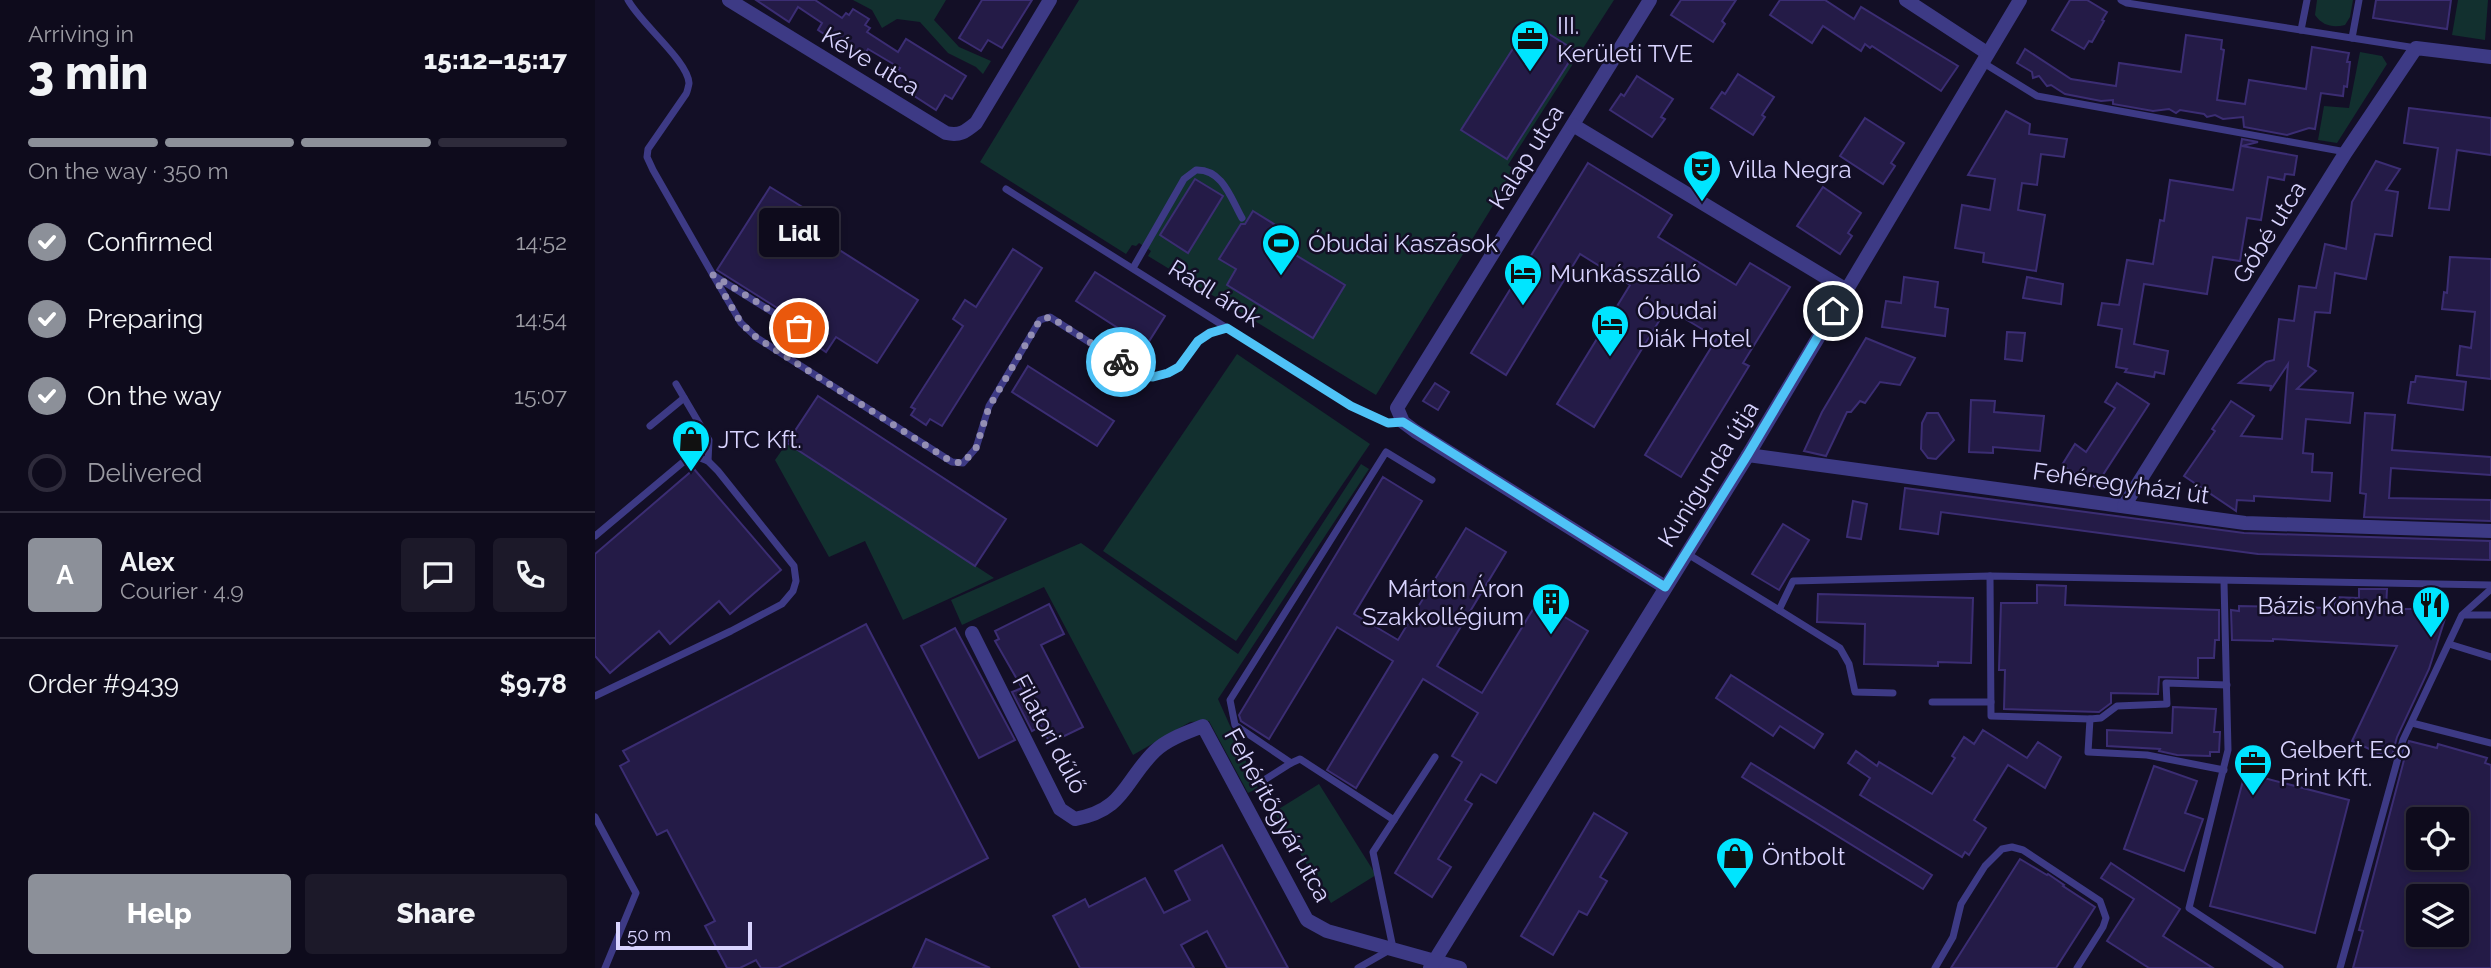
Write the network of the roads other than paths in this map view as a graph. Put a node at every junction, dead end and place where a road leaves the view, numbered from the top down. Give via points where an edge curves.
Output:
1 (628, 0) edge
2 (729, 0) edge
3 (1050, 0) edge
4 (1650, 0) edge
5 (1906, 0) edge
6 (2020, 0) edge
7 (2122, 0) edge
8 (2307, 0) edge
9 (2359, 0) edge
10 (2301, 30) junction
11 (2352, 38) junction
12 (2416, 48) junction
13 (1984, 57) junction
14 (2491, 57) edge
15 (1573, 124) junction
16 (2346, 152) junction
17 (1006, 189) dead end
18 (1242, 218) dead end
19 (1133, 268) junction
20 (713, 275) junction
21 (1846, 289) junction
22 (799, 328) dead end
23 (1227, 328) junction
24 (676, 384) dead end
25 (684, 398) junction
26 (1400, 415) junction
27 (650, 426) dead end
28 (1748, 454) junction
29 (708, 461) junction
30 (1431, 480) dead end
31 (2124, 506) junction
32 (2491, 531) edge
33 (595, 536) edge
34 (1686, 553) junction
35 (1990, 576) junction
36 (2224, 582) junction
37 (1665, 587) junction
38 (2491, 587) edge
39 (1779, 610) junction
40 (2462, 615) junction
41 (2491, 615) edge
42 (972, 633) dead end
43 (2449, 645) junction
44 (2491, 657) edge
45 (2227, 685) junction
46 (1893, 693) dead end
47 (595, 696) edge
48 (1932, 702) dead end
49 (1991, 702) junction
50 (2090, 719) junction
51 (2412, 723) junction
52 (1203, 726) joint
53 (2491, 743) edge
54 (1435, 757) dead end
55 (1291, 763) junction
56 (2224, 770) junction
57 (1261, 782) dead end
58 (595, 817) edge
59 (1394, 820) junction
60 (1393, 948) junction
61 (1433, 964) edge
62 (605, 968) edge
63 (1358, 968) edge
64 (1460, 968) edge
65 (1935, 968) edge
66 (2077, 968) edge
67 (2280, 968) edge
68 (2340, 968) edge

1 - 20 lane via 685,70 687,94 647,157
2 - 3 street, Kéve utca via 937,128 956,135 976,123
4 - 15 street, Kalap utca
5 - 13 street
6 - 13 street, Kunigunda útja
7 - 10 lane
8 - 10 lane
9 - 11 lane
10 - 11 lane
11 - 12 lane
12 - 14 street
12 - 16 street, Góbé utca
13 - 16 lane via 2037,96
13 - 21 street, Kunigunda útja
15 - 21 street
15 - 26 street, Kalap utca
16 - 31 street, Góbé utca
17 - 19 lane, Rádl árok
18 - 19 lane via 1221,180 1209,170 1196,170 1184,179
19 - 23 lane, Rádl árok
20 - 22 lane
20 - 23 lane via 741,323 757,338 952,462 963,463 976,448 989,407 1040,320 1050,317 1142,376 1153,377 1179,367 1198,341
21 - 28 street, Kunigunda útja
23 - 26 lane, Rádl árok via 1351,406 1388,423
24 - 25 lane
25 - 27 lane
25 - 29 lane via 709,440
26 - 37 street, Rádl árok
28 - 31 street, Fehéregyházi út
28 - 34 street, Kunigunda útja
29 - 33 lane via 695,456 682,463
29 - 47 lane via 794,566 793,591 782,604
30 - 55 lane via 1386,452 1230,700 1235,725
31 - 32 street, Fehéregyházi út via 2245,523
34 - 37 street, Kunigunda útja
34 - 39 lane
35 - 36 lane
35 - 39 lane via 1793,581
35 - 49 lane
36 - 38 lane
36 - 45 lane
37 - 61 street, Kunigunda útja
38 - 40 lane
39 - 46 lane via 1840,648 1855,692
40 - 41 lane
40 - 43 lane
42 - 52 street, Filatori dűlő via 1061,809 1075,819 1094,816 1118,799 1156,750
43 - 44 lane
43 - 51 lane
45 - 50 lane via 2167,683 2167,704 2117,706 2101,718
45 - 56 lane
48 - 49 lane
49 - 50 lane via 1991,716
50 - 56 lane via 2088,752 2147,755
51 - 53 lane
51 - 68 lane via 2403,740
52 - 60 street, Fehérítőgyár utca via 1307,920 1327,931
54 - 59 lane
55 - 57 lane
55 - 59 lane via 1300,759
56 - 67 lane via 2189,908
58 - 62 lane via 636,893
59 - 60 lane via 1373,852
60 - 61 street, Fehérítőgyár utca
60 - 63 lane
61 - 64 street, Fehérítőgyár utca
65 - 66 lane via 1953,937 1961,904 1985,866 2001,849 2012,847 2024,850 2100,901 2106,918 2103,927

